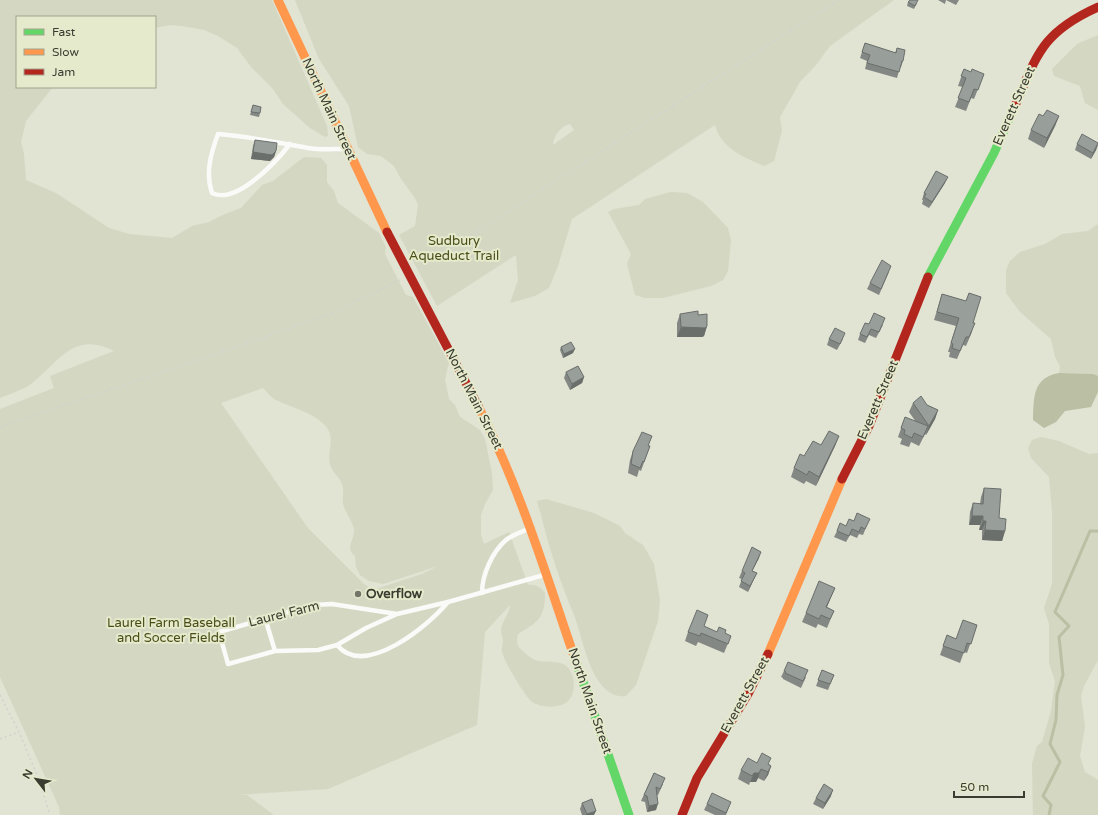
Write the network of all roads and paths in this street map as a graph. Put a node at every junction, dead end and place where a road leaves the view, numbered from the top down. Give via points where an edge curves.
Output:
1 (278, 0) edge
2 (838, 0) edge
3 (1098, 7) edge
4 (290, 144) junction
5 (347, 149) junction
6 (410, 274) junction
7 (0, 427) edge
8 (530, 529) junction
9 (546, 574) junction
10 (482, 593) junction
11 (448, 602) junction
12 (397, 614) junction
13 (265, 618) junction
14 (337, 645) junction
15 (275, 651) junction
16 (0, 695) edge
17 (20, 732) junction
18 (0, 739) edge
19 (50, 815) edge
20 (629, 815) edge
21 (682, 815) edge

1 - 5 street, North Main Street
2 - 6 path
3 - 21 street, Everett Street via 1062,25 1048,38 1038,54 994,154 921,292 869,426 843,478 766,658 748,694 697,778
4 - 4 lane via 272,166 230,195 219,196 212,193 208,175 218,134 241,135
4 - 5 lane via 309,148
5 - 6 street, North Main Street
6 - 7 path via 364,298 291,328
6 - 8 street, North Main Street via 498,445
8 - 9 street, North Main Street
8 - 10 lane via 512,536 500,546 484,576
9 - 10 lane, Laurel Farm
9 - 20 street, North Main Street
10 - 11 lane, Laurel Farm
11 - 12 lane, Laurel Farm
11 - 14 lane via 434,618 411,637 380,652 354,656 347,654
12 - 13 lane, Laurel Farm via 322,604
12 - 14 lane, Laurel Farm
13 - 15 lane
13 - 15 lane, Laurel Farm via 219,632 228,664
14 - 15 lane, Laurel Farm via 318,650
16 - 17 path
17 - 18 path
17 - 19 path

